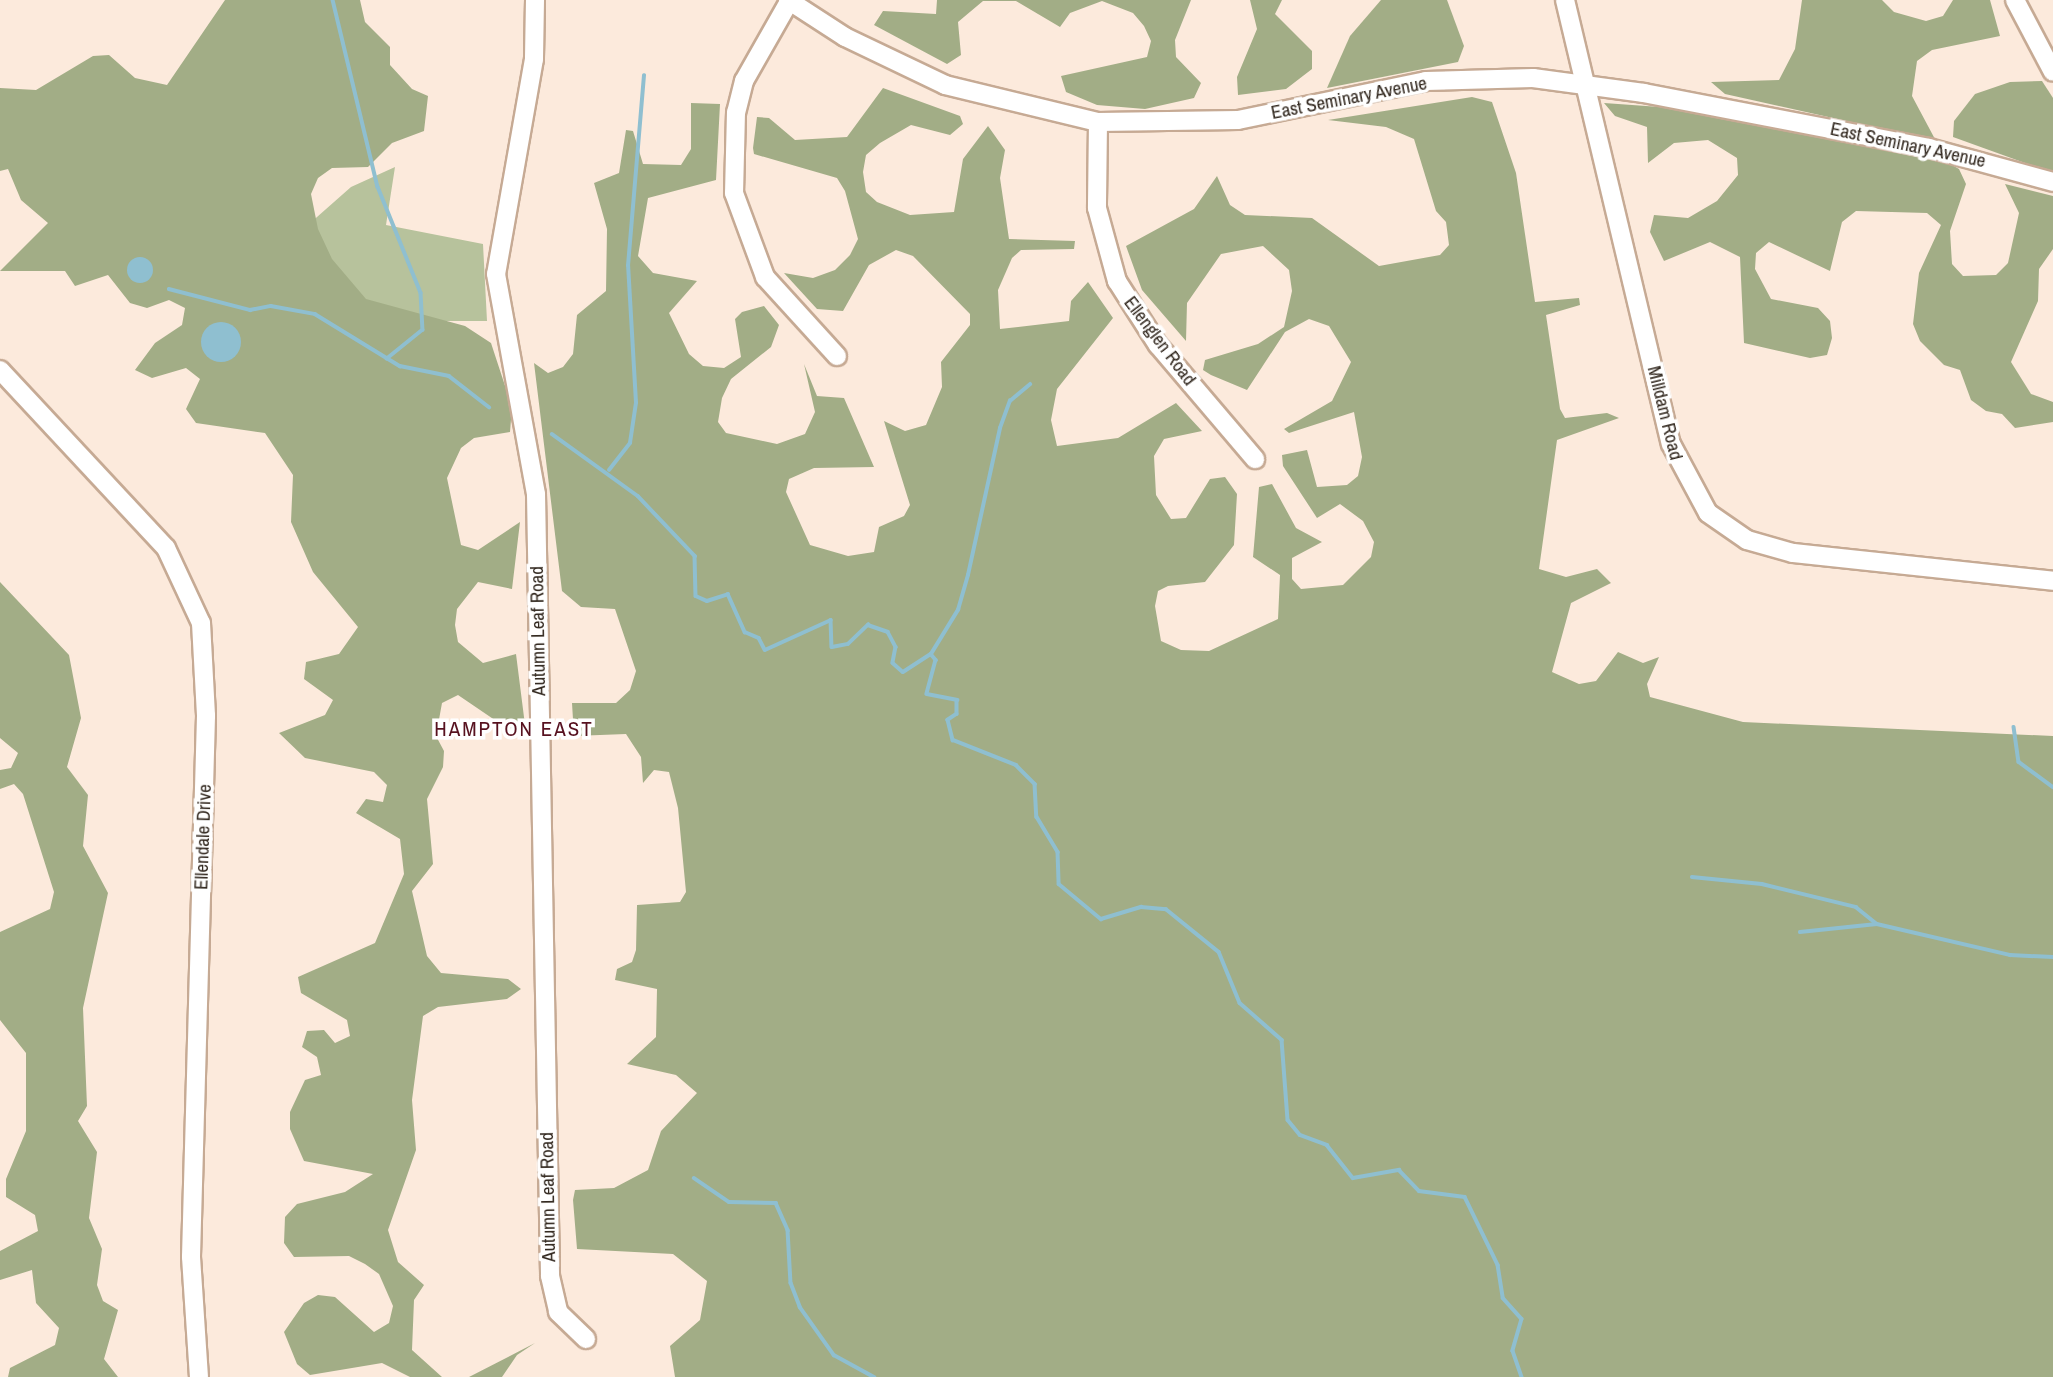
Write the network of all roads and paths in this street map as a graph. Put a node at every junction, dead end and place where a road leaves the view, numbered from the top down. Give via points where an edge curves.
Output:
1 (535, 0) edge
2 (789, 0) edge
3 (1565, 0) edge
4 (2015, 0) edge
5 (2053, 72) edge
6 (1587, 83) junction
7 (1098, 122) junction
8 (2053, 182) edge
9 (837, 356) dead end
10 (0, 370) edge
11 (1255, 459) dead end
12 (2053, 581) edge
13 (586, 1339) dead end
14 (199, 1377) edge

1 - 13 street, Autumn Leaf Road via 534,59 496,274 536,494 550,1276 558,1312
2 - 7 street, East Seminary Avenue via 845,37 945,85
2 - 9 street via 744,81 736,112 734,193 765,277
3 - 6 street, Milldam Road
4 - 5 street
6 - 7 street, East Seminary Avenue via 1426,81 1238,120
6 - 8 street, East Seminary Avenue via 1929,148
6 - 12 street, Milldam Road via 1671,444 1707,513 1747,540 1793,553
7 - 11 street, Ellenglen Road via 1097,208 1117,281 1158,345
10 - 14 street, Ellendale Drive via 166,548 201,623 206,716 191,1257

